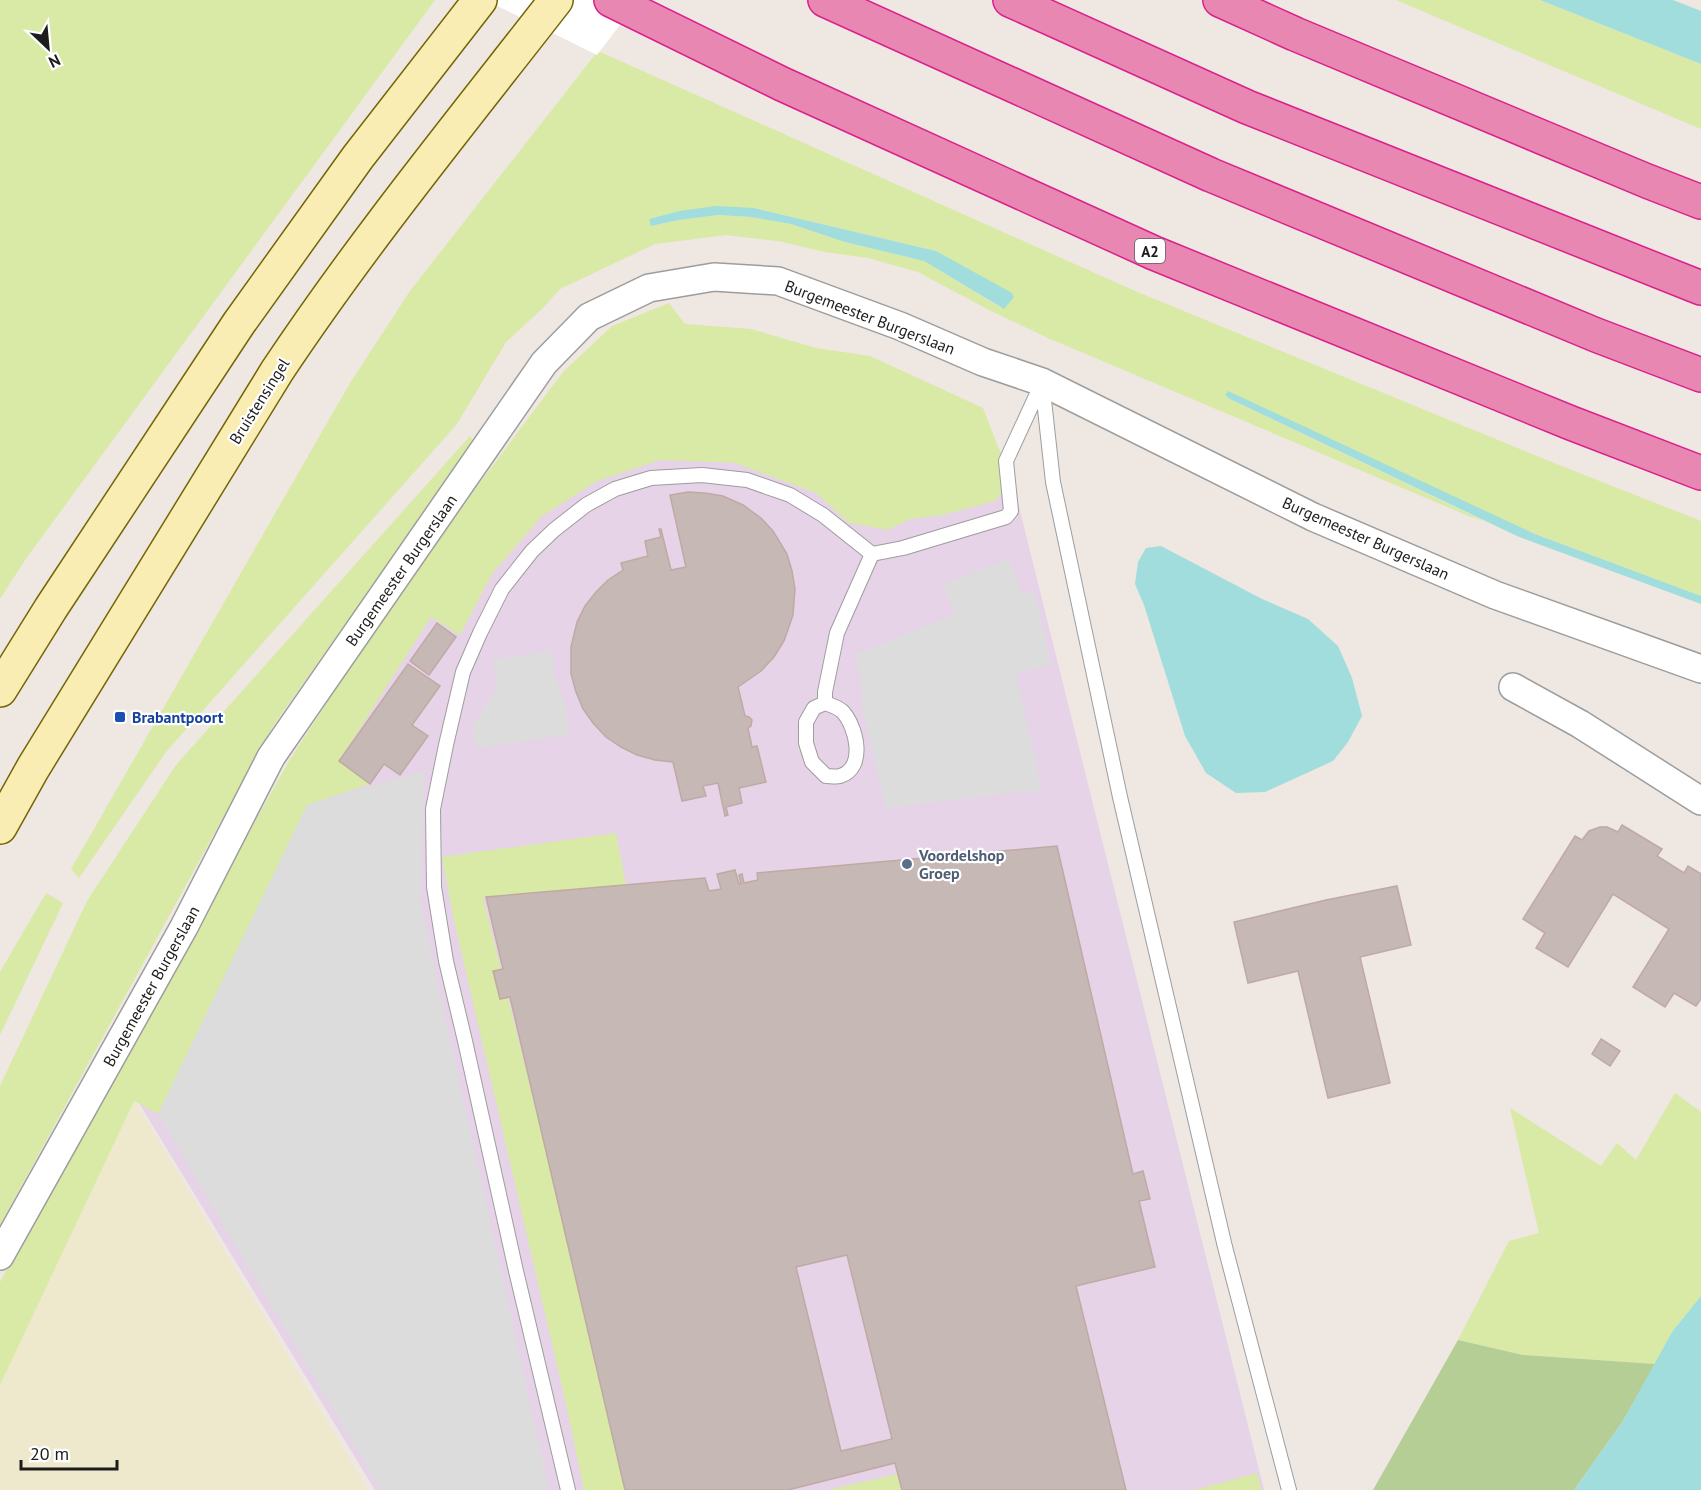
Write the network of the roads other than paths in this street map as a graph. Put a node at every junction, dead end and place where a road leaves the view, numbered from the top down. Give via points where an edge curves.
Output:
1 (480, 0) edge
2 (556, 0) edge
3 (611, 0) edge
4 (825, 0) edge
5 (1010, 0) edge
6 (1220, 0) edge
7 (1701, 202) edge
8 (1701, 288) edge
9 (1701, 375) edge
10 (1042, 382) junction
11 (1701, 473) edge
12 (872, 554) junction
13 (1701, 669) edge
14 (1513, 687) dead end
15 (0, 690) edge
16 (825, 703) junction
17 (1701, 801) edge
18 (0, 827) edge
19 (0, 1256) edge
20 (568, 1490) edge
21 (1289, 1490) edge

1 - 15 main road via 358,157 239,323
2 - 18 main road, Bruistensingel via 320,307 277,371
3 - 11 highway, A2 via 782,84 1154,253
4 - 9 highway via 1211,175
5 - 8 highway via 1247,107
6 - 7 highway
10 - 12 lane via 1006,461 1011,511 1006,517
10 - 13 street, Burgemeester Burgerslaan via 1313,517 1496,595
10 - 19 street, Burgemeester Burgerslaan via 777,281 714,277 649,288 589,317 544,363 271,757 184,927
10 - 21 lane via 1053,482 1120,797 1225,1247
12 - 16 lane via 837,633
12 - 20 lane via 824,515 790,495 747,480 702,475 651,478 615,489 585,505 532,551 502,589 463,672 434,809 434,887 446,961
14 - 17 street via 1580,724
16 - 16 lane via 814,708 806,722 806,743 812,762 826,776 841,776 852,768 857,755 855,737 842,711

